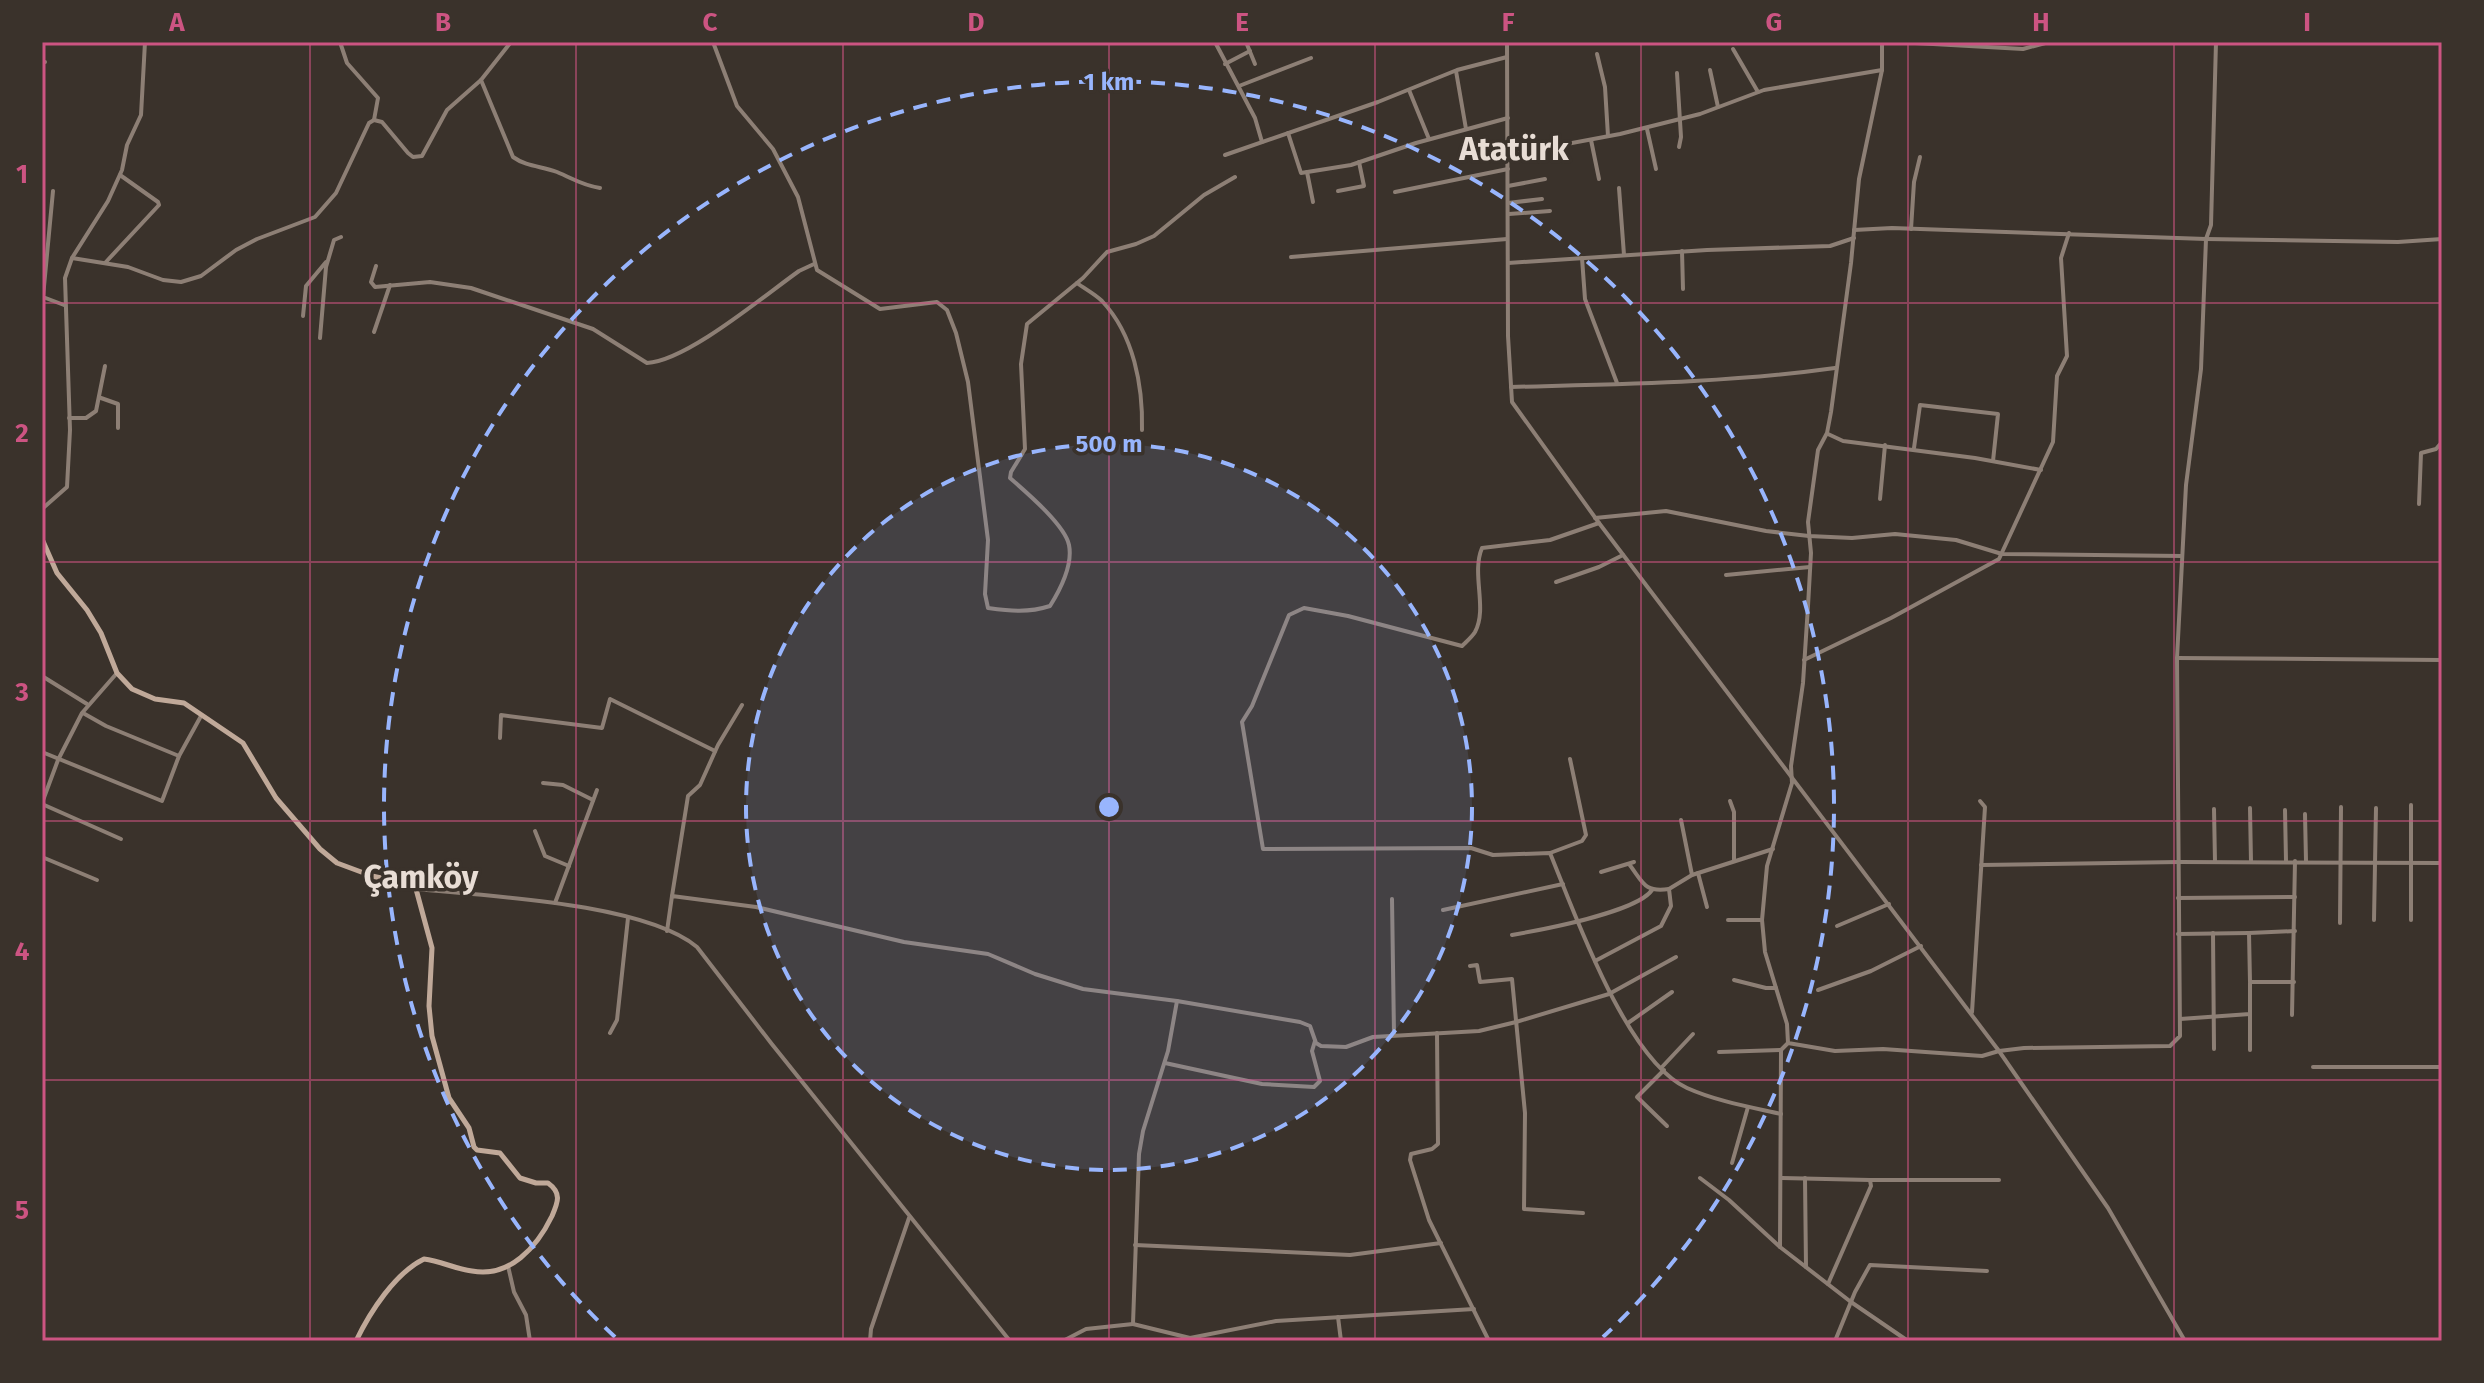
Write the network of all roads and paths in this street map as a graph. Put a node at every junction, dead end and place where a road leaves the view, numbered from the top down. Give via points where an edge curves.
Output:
1 (145, 42) edge
2 (340, 42) edge
3 (511, 42) edge
4 (713, 42) edge
5 (1215, 42) edge
6 (1246, 42) edge
7 (1507, 42) edge
8 (1882, 42) edge
9 (1897, 42) edge
10 (2049, 42) edge
11 (2216, 42) edge
12 (1733, 49) dead end
13 (1250, 51) junction
14 (1597, 54) dead end
15 (1507, 57) junction
16 (1311, 58) dead end
17 (1225, 64) junction
18 (1255, 64) dead end
19 (1710, 70) dead end
20 (1882, 70) junction
21 (1456, 71) junction
22 (1677, 73) dead end
23 (481, 80) junction
24 (1238, 86) junction
25 (1409, 90) junction
26 (1758, 92) junction
27 (1719, 107) junction
28 (1508, 118) junction
29 (1680, 119) junction
30 (374, 120) junction
31 (1647, 127) junction
32 (1466, 129) junction
33 (1288, 133) junction
34 (1608, 136) junction
35 (1429, 139) junction
36 (1591, 140) junction
37 (1262, 142) junction
38 (1679, 147) dead end
39 (1225, 155) dead end
40 (1508, 155) junction
41 (1920, 157) dead end
42 (1359, 162) junction
43 (1508, 169) junction
44 (1656, 169) dead end
45 (1307, 172) junction
46 (120, 175) junction
47 (1235, 177) dead end
48 (1545, 179) dead end
49 (1599, 179) dead end
50 (1508, 186) junction
51 (600, 188) dead end
52 (1619, 188) dead end
53 (53, 191) dead end
54 (1338, 191) dead end
55 (1395, 192) dead end
56 (1542, 199) dead end
57 (1313, 202) dead end
58 (1508, 203) junction
59 (1550, 211) dead end
60 (1507, 215) junction
61 (1911, 229) junction
62 (1854, 230) junction
63 (2069, 233) junction
64 (341, 237) dead end
65 (1854, 238) junction
66 (1507, 239) junction
67 (2206, 239) junction
68 (2442, 239) edge
69 (1682, 251) junction
70 (1624, 255) junction
71 (1291, 257) dead end
72 (72, 258) junction
73 (1582, 258) junction
74 (327, 260) junction
75 (105, 263) junction
76 (1508, 263) junction
77 (814, 264) junction
78 (376, 266) dead end
79 (1077, 283) junction
80 (390, 285) junction
81 (1683, 289) dead end
82 (65, 305) junction
83 (303, 316) dead end
84 (374, 332) dead end
85 (320, 338) dead end
86 (105, 366) dead end
87 (1835, 368) junction
88 (1617, 383) junction
89 (1510, 387) junction
90 (101, 398) junction
91 (69, 418) junction
92 (118, 428) dead end
93 (1142, 430) dead end
94 (1827, 433) junction
95 (2442, 442) edge
96 (1885, 445) junction
97 (1914, 449) junction
98 (1993, 461) junction
99 (2041, 470) junction
100 (1880, 499) dead end
101 (2419, 504) dead end
102 (42, 509) edge
103 (1597, 521) junction
104 (1809, 536) junction
105 (42, 539) edge
106 (2002, 554) junction
107 (1623, 555) junction
108 (2182, 556) junction
109 (1810, 567) junction
110 (1726, 575) dead end
111 (1556, 582) dead end
112 (2177, 658) junction
113 (1804, 660) junction
114 (2442, 660) edge
115 (117, 673) junction
116 (42, 676) edge
117 (87, 704) junction
118 (742, 705) dead end
119 (82, 713) junction
120 (201, 716) junction
121 (500, 738) dead end
122 (715, 751) junction
123 (42, 752) edge
124 (179, 756) junction
125 (1570, 759) dead end
126 (58, 760) junction
127 (1792, 777) junction
128 (543, 783) dead end
129 (597, 790) dead end
130 (593, 800) junction
131 (1730, 801) dead end
132 (1980, 801) dead end
133 (42, 804) edge
134 (2411, 805) dead end
135 (2341, 807) dead end
136 (2250, 808) dead end
137 (2376, 808) dead end
138 (2214, 809) dead end
139 (2285, 810) dead end
140 (2305, 814) dead end
141 (1681, 820) dead end
142 (535, 831) dead end
143 (121, 839) dead end
144 (1773, 849) junction
145 (1550, 853) junction
146 (42, 857) edge
147 (1734, 861) junction
148 (2286, 861) junction
149 (2295, 861) junction
150 (2306, 861) junction
151 (2340, 861) junction
152 (2375, 861) junction
153 (2178, 862) junction
154 (2215, 862) junction
155 (2251, 862) junction
156 (2411, 862) junction
157 (2442, 863) edge
158 (1981, 865) junction
159 (569, 866) junction
160 (1601, 872) dead end
161 (1695, 874) junction
162 (97, 880) dead end
163 (1563, 884) junction
164 (416, 889) junction
165 (1669, 889) junction
166 (1652, 890) junction
167 (672, 896) junction
168 (2295, 897) junction
169 (2178, 898) junction
170 (1392, 899) dead end
171 (555, 903) junction
172 (1889, 904) junction
173 (1707, 907) dead end
174 (1443, 910) dead end
175 (628, 918) junction
176 (1728, 920) dead end
177 (1762, 920) junction
178 (2374, 920) dead end
179 (2411, 920) dead end
180 (1578, 922) junction
181 (2340, 923) dead end
182 (1837, 926) dead end
183 (667, 931) junction
184 (2295, 931) junction
185 (2213, 933) junction
186 (2249, 933) junction
187 (2178, 934) junction
188 (1512, 935) dead end
189 (1921, 946) junction
190 (1676, 957) dead end
191 (1595, 961) junction
192 (1470, 966) dead end
193 (1734, 980) dead end
194 (2250, 982) junction
195 (2294, 982) junction
196 (1776, 988) junction
197 (1818, 990) dead end
198 (1672, 992) dead end
199 (1609, 994) junction
200 (1177, 1001) junction
201 (1971, 1013) junction
202 (2250, 1014) junction
203 (2292, 1015) dead end
204 (2214, 1018) junction
205 (2180, 1019) junction
206 (1516, 1022) junction
207 (1628, 1023) junction
208 (610, 1033) dead end
209 (1437, 1033) junction
210 (1394, 1034) junction
211 (1693, 1034) dead end
212 (1315, 1041) junction
213 (1788, 1043) junction
214 (2214, 1049) dead end
215 (1781, 1050) junction
216 (2250, 1050) dead end
217 (1999, 1051) junction
218 (1719, 1052) dead end
219 (1165, 1063) junction
220 (2313, 1067) dead end
221 (2442, 1067) edge
222 (1663, 1069) junction
223 (1748, 1107) junction
224 (1781, 1114) junction
225 (1667, 1126) dead end
226 (1732, 1163) dead end
227 (1700, 1178) dead end
228 (1781, 1178) junction
229 (1805, 1178) junction
230 (1870, 1180) junction
231 (1999, 1180) dead end
232 (1583, 1213) dead end
233 (909, 1217) junction
234 (1441, 1243) junction
235 (1135, 1245) junction
236 (1780, 1247) junction
237 (508, 1266) junction
238 (1806, 1267) junction
239 (1987, 1271) dead end
240 (1828, 1284) junction
241 (1851, 1302) junction
242 (1474, 1309) junction
243 (1338, 1317) junction
244 (1133, 1324) junction
245 (356, 1341) edge
246 (530, 1341) edge
247 (870, 1341) edge
248 (1010, 1341) edge
249 (1063, 1341) edge
250 (1341, 1341) edge
251 (1489, 1341) edge
252 (1835, 1341) edge
253 (1908, 1341) edge
254 (2185, 1341) edge

1 - 46 street via 141,115
2 - 30 street via 347,63 378,98
3 - 23 street
4 - 77 street via 737,106 773,149 798,197
5 - 17 street
6 - 13 street
7 - 15 street
8 - 20 street
9 - 10 street via 2023,49
11 - 67 street via 2211,225
12 - 26 street
13 - 17 street
13 - 18 street
14 - 34 street
15 - 21 street
15 - 28 street
16 - 24 street
17 - 24 street
19 - 27 street
20 - 26 street
20 - 62 street
21 - 25 street
21 - 32 street
22 - 29 street
23 - 30 street via 447,110 422,156 413,157 382,122
23 - 51 street via 513,157 523,165
24 - 37 street
25 - 33 street
25 - 35 street
26 - 27 street
27 - 29 street
28 - 32 street
28 - 40 street
29 - 31 street
29 - 38 street
30 - 75 street via 363,132 336,193 315,217 257,239 201,276 181,282
31 - 34 street
31 - 44 street
32 - 35 street
33 - 37 street
33 - 45 street via 1301,173
34 - 36 street
35 - 42 street
36 - 40 street
36 - 49 street
37 - 39 street
40 - 43 street
41 - 61 street
42 - 45 street
42 - 54 street via 1364,186
43 - 50 street
43 - 55 street
45 - 57 street
46 - 72 street
46 - 75 street via 159,205
47 - 79 street via 1154,236 1107,252
48 - 50 street
50 - 58 street
52 - 70 street
53 - 82 street via 43,297
56 - 58 street
58 - 60 street
59 - 60 street
60 - 66 street
61 - 62 street
61 - 63 street
62 - 65 street
63 - 67 street
63 - 99 street via 2061,258 2067,356 2057,376 2053,442
64 - 74 street via 334,240
65 - 69 street via 1830,246
65 - 87 street
66 - 71 street
66 - 76 street
67 - 68 street
67 - 108 street via 2201,369
69 - 70 street
69 - 81 street
70 - 73 street
72 - 75 street
72 - 82 street
73 - 76 street
73 - 88 street via 1585,299
74 - 83 street via 306,286
74 - 85 street
76 - 89 street
77 - 79 street via 880,309 937,302 947,310 968,382 988,540 988,608 1017,612 1050,606 1062,587 1069,558 1069,544 1041,505 1010,478 1025,449 1021,364 1027,324
77 - 80 street via 684,350 651,363 639,361 593,329 471,288 430,282
78 - 80 street via 372,285
79 - 93 street via 1101,300 1126,343 1141,388
80 - 84 street
82 - 91 street
86 - 90 street
87 - 88 street
87 - 94 street
88 - 89 street
89 - 103 street via 1520,416
90 - 91 street via 92,416
90 - 92 street via 118,404
91 - 102 street via 67,487
94 - 96 street via 1843,441
94 - 104 street via 1818,450
95 - 101 street via 2421,453
96 - 97 street
96 - 100 street
97 - 98 street
97 - 98 street via 1920,405 1998,414
98 - 99 street
99 - 106 street
103 - 104 street via 1666,511
103 - 107 street
103 - 145 street via 1550,540 1482,548 1476,631 1462,646 1304,608 1289,615 1242,722 1263,849
104 - 106 street via 1910,535 1970,542
104 - 109 street
105 - 115 street via 57,573 101,633
106 - 108 street
106 - 113 street via 1981,571
107 - 111 street
107 - 127 street
108 - 112 street
109 - 110 street
109 - 113 street
112 - 114 street
112 - 153 street
113 - 127 street
115 - 117 street
115 - 120 street via 132,689 184,703
116 - 117 street
117 - 119 street
118 - 122 street
119 - 124 street
119 - 126 street
120 - 124 street
120 - 164 street via 243,743 276,798 337,863
121 - 122 street via 501,715 602,728 610,699
122 - 167 street via 700,785 688,796
123 - 126 street
124 - 126 street via 162,801
125 - 145 street via 1586,835
126 - 133 street
127 - 144 street
127 - 172 street
128 - 130 street via 563,785
129 - 130 street
130 - 159 street
131 - 147 street
132 - 158 street via 1985,807
133 - 143 street
134 - 156 street
135 - 151 street
136 - 155 street
137 - 152 street
138 - 154 street
139 - 148 street
140 - 150 street
141 - 161 street
142 - 159 street via 545,856
144 - 147 street
144 - 177 street
145 - 163 street
146 - 162 street
147 - 161 street
148 - 149 street
148 - 155 street
149 - 150 street
149 - 168 street
150 - 151 street
151 - 152 street
151 - 181 street
152 - 156 street
152 - 178 street
153 - 154 street
153 - 158 street
153 - 169 street
154 - 155 street
156 - 157 street
156 - 179 street
158 - 201 street
159 - 171 street
160 - 166 street via 1631,863
161 - 165 street
161 - 173 street
163 - 174 street
163 - 180 street
164 - 171 street
164 - 237 street via 432,948 432,1036 449,1098 477,1150 500,1153 520,1178 548,1183 558,1197 546,1227
165 - 166 street
165 - 191 street via 1671,906 1661,926
166 - 180 street via 1641,901
167 - 183 street
167 - 200 street via 756,907 904,942 988,954 1083,989
168 - 169 street
168 - 184 street
169 - 187 street
170 - 210 street
171 - 175 street
172 - 182 street
172 - 189 street
175 - 183 street
175 - 208 street via 617,1020
176 - 177 street
177 - 196 street
180 - 188 street
180 - 191 street
183 - 233 street via 697,947
184 - 186 street
184 - 195 street
185 - 186 street
185 - 187 street
185 - 204 street
186 - 194 street
187 - 205 street
189 - 197 street
189 - 201 street
190 - 199 street
191 - 199 street
192 - 206 street via 1477,965 1480,982 1512,979
193 - 196 street
194 - 195 street
194 - 202 street
195 - 203 street
196 - 213 street
198 - 207 street
199 - 206 street
199 - 207 street
200 - 212 street via 1300,1022 1310,1026
200 - 219 street
201 - 217 street
202 - 204 street
202 - 216 street
204 - 205 street
204 - 214 street
205 - 217 street via 2180,1036 2170,1046
206 - 209 street
206 - 232 street via 1525,1113 1524,1209
207 - 222 street
209 - 210 street
209 - 234 street via 1438,1144 1410,1158 1422,1203
210 - 212 street via 1346,1047
211 - 222 street
212 - 219 street via 1313,1061 1320,1081 1314,1087 1262,1084
213 - 215 street
213 - 217 street via 1835,1051 1982,1056
215 - 218 street
215 - 224 street
217 - 254 street via 2108,1208
219 - 235 street via 1139,1154
220 - 221 street
222 - 223 street via 1684,1087
222 - 225 street via 1637,1097
223 - 224 street
223 - 226 street
224 - 228 street
227 - 236 street
228 - 229 street
228 - 236 street
229 - 230 street
229 - 238 street
230 - 231 street
230 - 240 street
233 - 247 street
233 - 248 street
234 - 235 street via 1350,1255
234 - 242 street
235 - 244 street
236 - 238 street
237 - 245 street via 477,1272 424,1259 394,1284
237 - 246 street
238 - 240 street
239 - 241 street via 1871,1264
240 - 241 street
241 - 252 street
241 - 253 street
242 - 243 street
242 - 251 street
243 - 244 street via 1276,1321 1190,1338
243 - 250 street
244 - 249 street via 1086,1329

